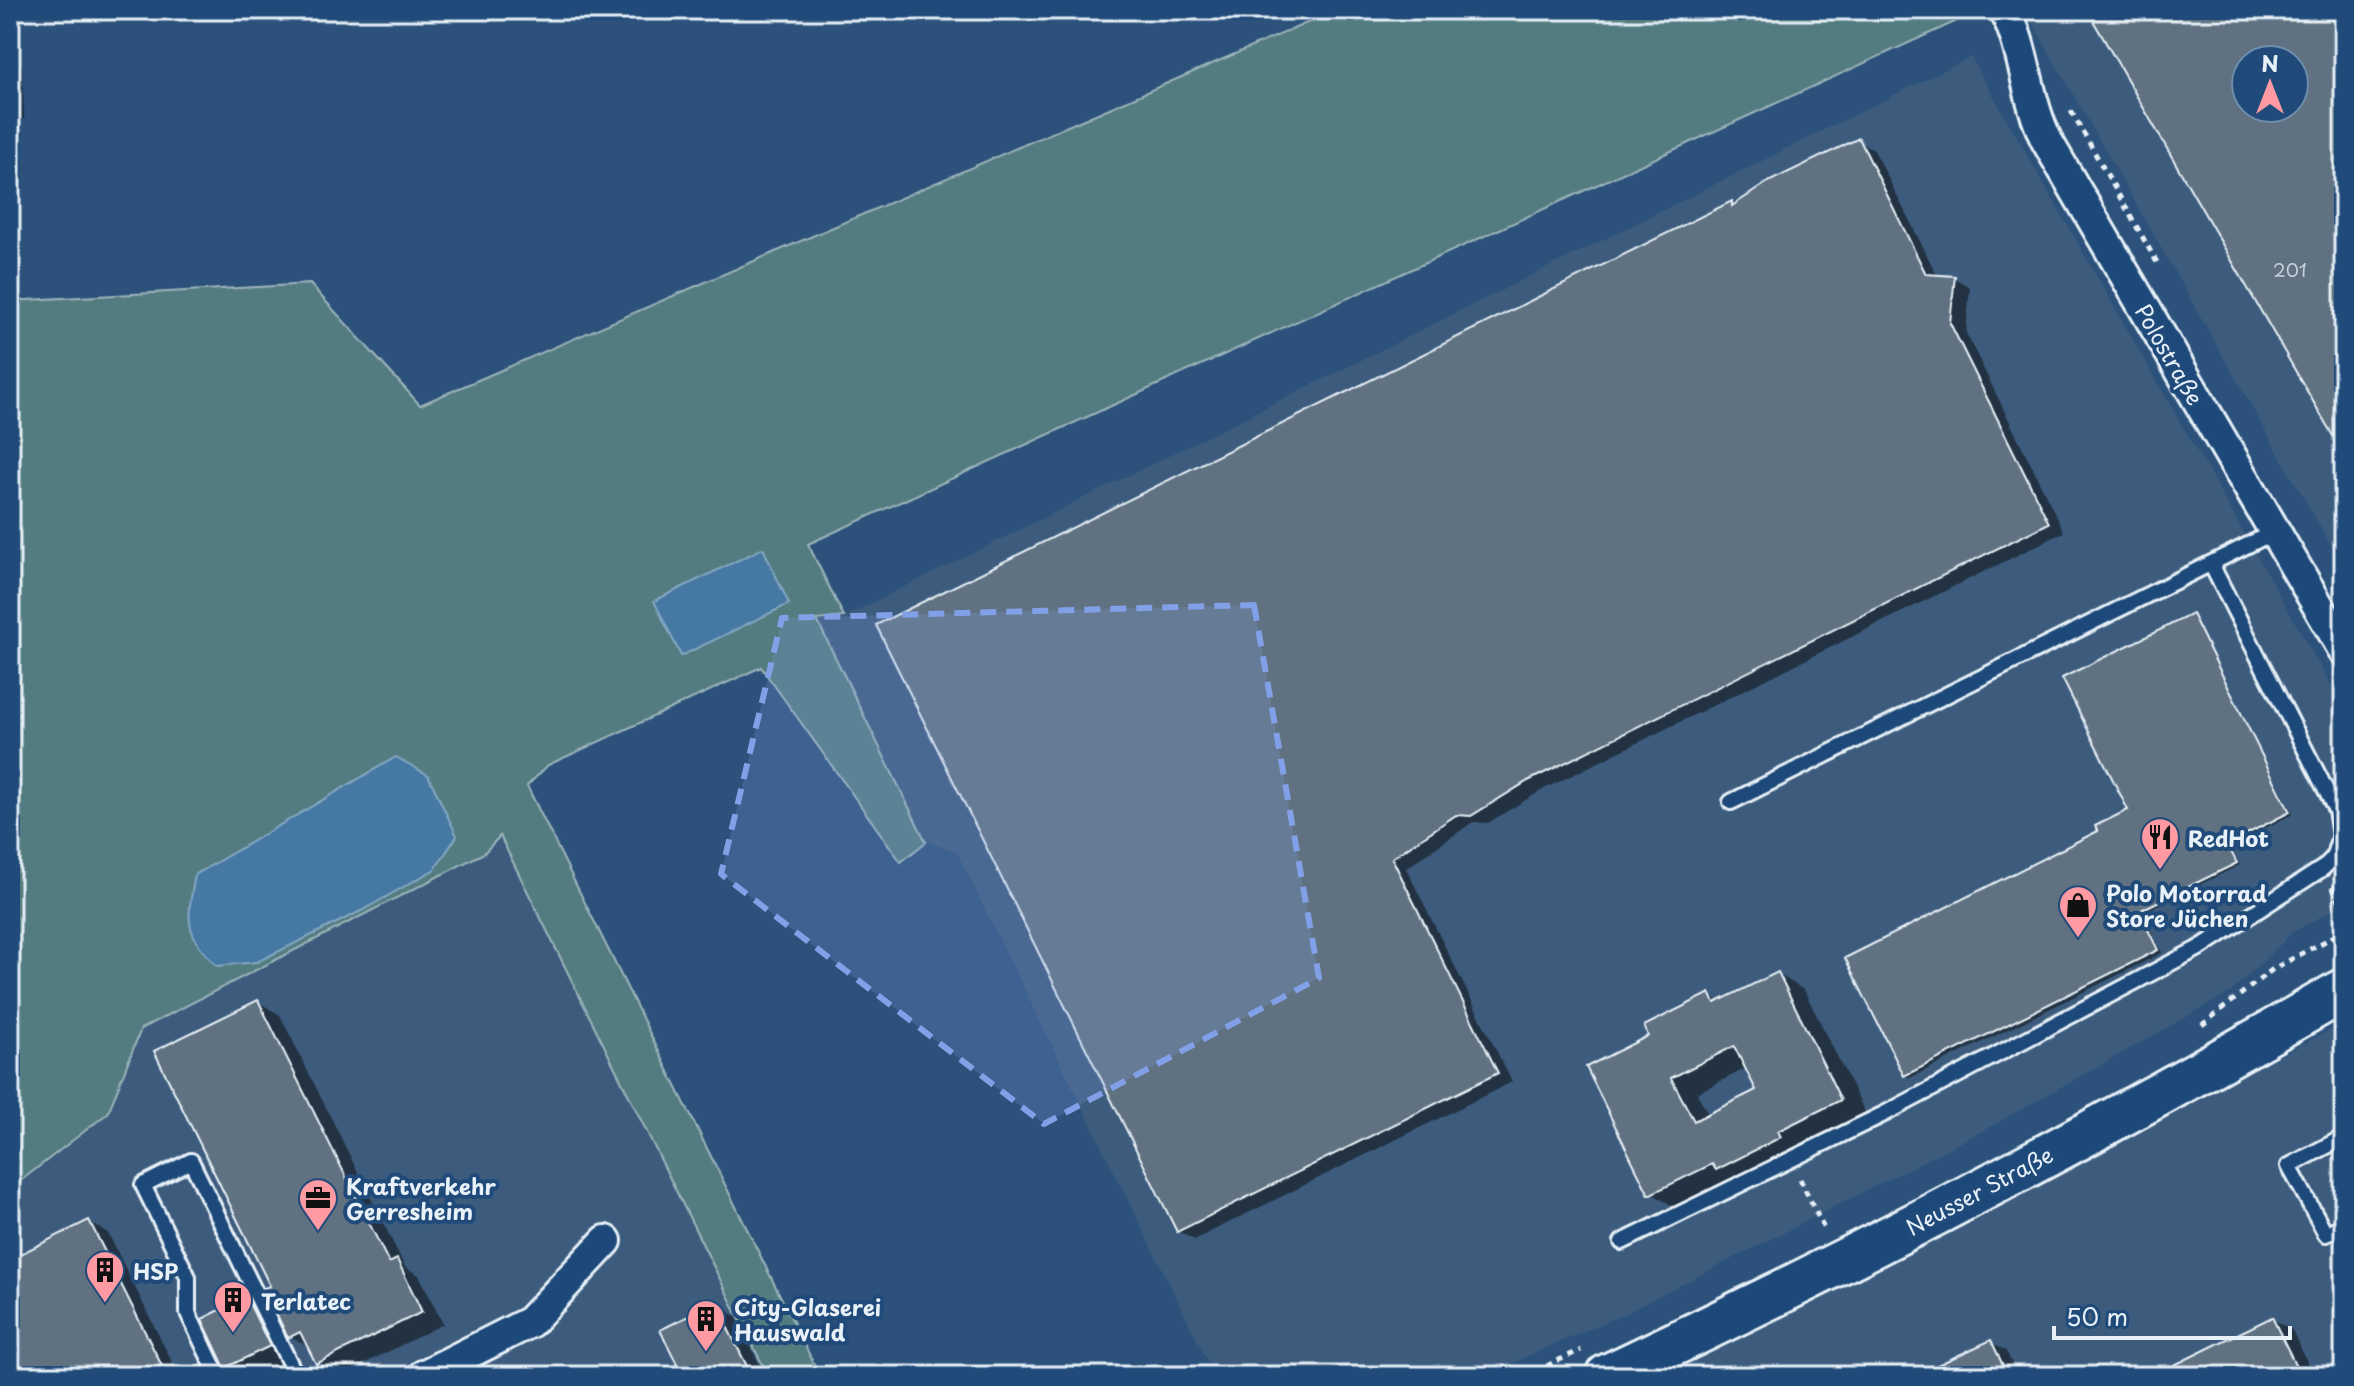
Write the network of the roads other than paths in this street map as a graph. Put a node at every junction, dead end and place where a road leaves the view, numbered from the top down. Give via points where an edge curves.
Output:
1 (2005, 10) edge
2 (2274, 532) junction
3 (2211, 564) junction
4 (2344, 650) edge
5 (1731, 802) dead end
6 (2344, 990) edge
7 (2344, 1137) edge
8 (2344, 1225) edge
9 (606, 1241) dead end
10 (1622, 1242) dead end
11 (1597, 1362) edge
12 (218, 1376) edge
13 (296, 1376) edge
14 (423, 1376) edge

1 - 2 street, Polostraße via 2020,48 2029,99 2047,141
2 - 3 lane
2 - 4 street, Polostraße
3 - 5 lane
3 - 10 lane via 2336,810 2340,836 2333,858 2156,972
6 - 11 main road, Neusser Straße via 1972,1194
7 - 8 lane via 2289,1166 2326,1234
9 - 14 street via 530,1322
12 - 13 lane via 188,1313 188,1277 143,1185 191,1161

